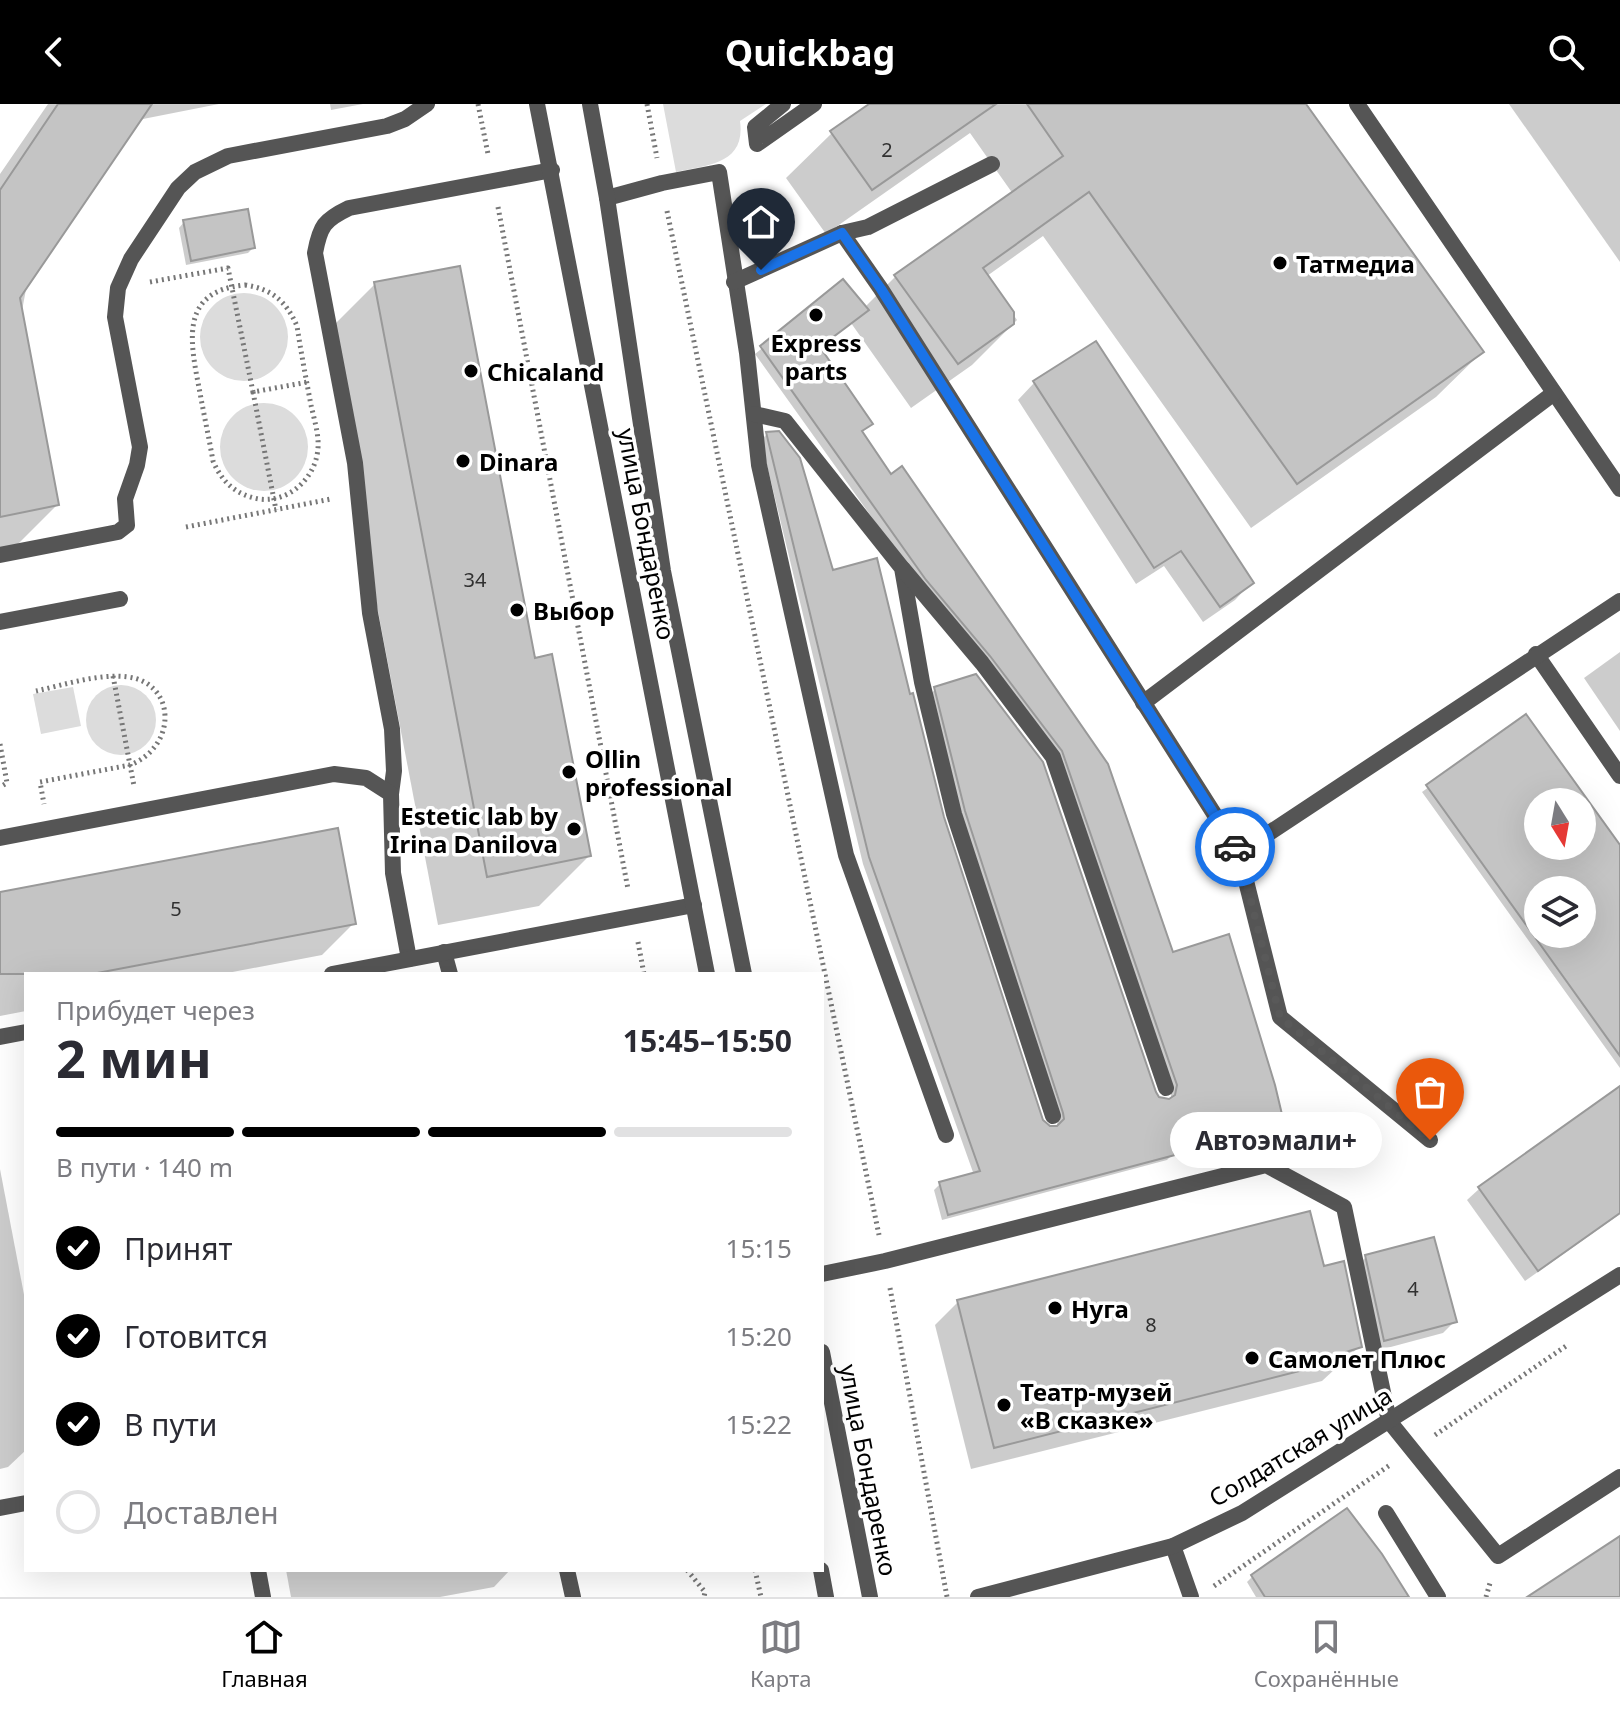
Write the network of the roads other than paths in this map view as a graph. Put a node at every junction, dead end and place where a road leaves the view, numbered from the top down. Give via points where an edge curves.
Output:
1 (427, 104) edge
2 (537, 104) edge
3 (590, 104) edge
4 (783, 104) edge
5 (814, 104) edge
6 (1357, 104) edge
7 (992, 164) dead end
8 (552, 170) junction
9 (607, 198) junction
10 (842, 233) junction
11 (734, 282) junction
12 (1554, 393) junction
13 (754, 414) junction
14 (1620, 489) edge
15 (0, 555) edge
16 (902, 568) junction
17 (120, 599) dead end
18 (1620, 601) edge
19 (0, 622) edge
20 (1536, 654) junction
21 (1143, 703) junction
22 (1620, 776) edge
23 (391, 794) junction
24 (0, 838) edge
25 (1239, 853) junction
26 (694, 905) junction
27 (444, 952) junction
28 (409, 959) junction
29 (342, 972) edge
30 (449, 972) edge
31 (707, 972) edge
32 (744, 972) edge
33 (24, 1036) edge
34 (0, 1037) edge
35 (1166, 1088) dead end
36 (1053, 1116) dead end
37 (946, 1135) dead end
38 (1430, 1140) dead end
39 (824, 1274) edge
40 (1620, 1275) edge
41 (824, 1362) edge
42 (1389, 1421) junction
43 (1620, 1477) edge
44 (24, 1503) edge
45 (0, 1508) edge
46 (1386, 1513) dead end
47 (1173, 1546) junction
48 (258, 1572) edge
49 (567, 1572) edge
50 (821, 1572) edge
51 (263, 1597) edge
52 (573, 1597) edge
53 (826, 1597) edge
54 (870, 1597) edge
55 (978, 1597) edge
56 (1191, 1597) edge
57 (1438, 1597) edge

1 - 15 street via 387,126 228,156 178,188 118,288 115,317 140,447 125,499 127,525 118,532
2 - 8 street, улица Бондаренко
3 - 9 street, улица Бондаренко
4 - 5 street via 755,127 757,144
6 - 12 street
7 - 10 street via 868,227
8 - 23 street via 349,208 319,231 315,253 359,494 370,613 392,729
8 - 26 street, улица Бондаренко
9 - 11 street via 719,172
9 - 32 street, улица Бондаренко via 663,571
10 - 11 street
10 - 21 street
11 - 13 street
12 - 14 street
12 - 21 street
13 - 16 street via 785,421
13 - 37 street via 759,465 846,855
16 - 35 street via 1053,757
16 - 36 street via 922,682 954,814
17 - 19 street
18 - 20 street
20 - 22 street
20 - 25 street
21 - 25 street
23 - 24 street via 366,778 334,774
23 - 28 street via 393,873
25 - 38 street via 1280,1017
26 - 27 street
26 - 31 street, улица Бондаренко
27 - 28 street
27 - 30 street
28 - 29 street
33 - 34 street
39 - 42 street via 1266,1165 1344,1207
40 - 42 street, Солдатская улица
41 - 54 street, улица Бондаренко
42 - 43 street via 1498,1556
42 - 47 street, Солдатская улица via 1242,1513
44 - 45 street
46 - 57 street
47 - 55 street, Солдатская улица
47 - 56 street
48 - 51 street
49 - 52 street
50 - 53 street

